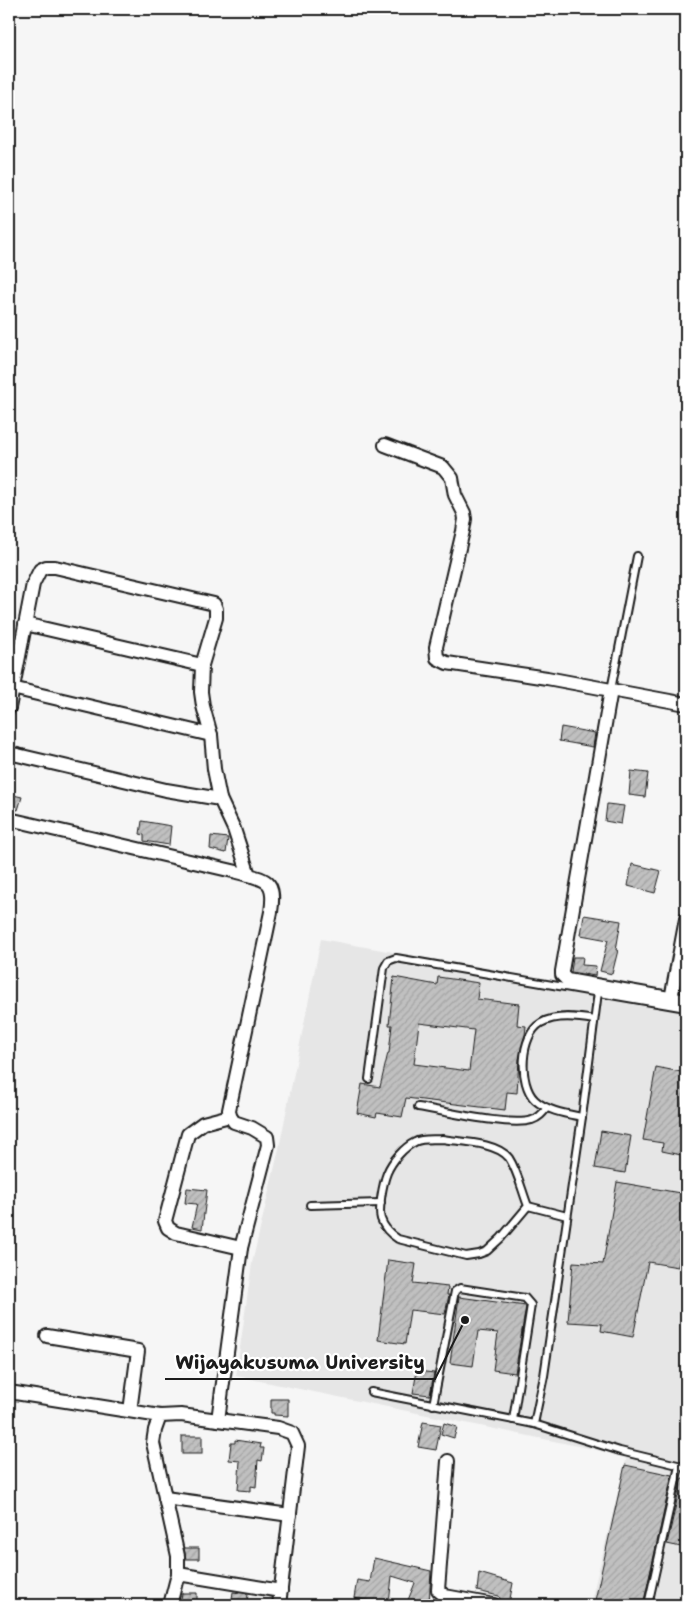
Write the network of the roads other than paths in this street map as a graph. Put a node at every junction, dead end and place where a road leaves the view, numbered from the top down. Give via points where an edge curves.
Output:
1 (385, 445) dead end
2 (637, 556) dead end
3 (25, 624) junction
4 (202, 665) junction
5 (12, 688) junction
6 (612, 690) junction
7 (686, 704) edge
8 (9, 708) edge
9 (211, 735) junction
10 (9, 753) edge
11 (220, 799) junction
12 (9, 819) edge
13 (249, 875) junction
14 (686, 919) edge
15 (598, 992) junction
16 (671, 999) junction
17 (686, 1001) edge
18 (686, 1008) edge
19 (594, 1020) junction
20 (369, 1079) dead end
21 (418, 1107) dead end
22 (547, 1108) junction
23 (230, 1116) junction
24 (582, 1117) junction
25 (381, 1203) junction
26 (310, 1204) dead end
27 (528, 1206) junction
28 (568, 1216) junction
29 (241, 1248) junction
30 (686, 1250) edge
31 (686, 1259) edge
32 (47, 1336) dead end
33 (9, 1392) edge
34 (371, 1392) dead end
35 (433, 1405) junction
36 (130, 1411) junction
37 (160, 1416) junction
38 (218, 1420) junction
39 (513, 1420) junction
40 (534, 1424) junction
41 (448, 1461) dead end
42 (683, 1466) edge
43 (165, 1498) junction
44 (290, 1515) junction
45 (178, 1574) junction
46 (281, 1591) junction
47 (170, 1605) edge
48 (279, 1605) edge
49 (494, 1605) edge
50 (648, 1605) edge

1 - 6 street via 449,472 464,513 463,531 436,648 437,658
2 - 6 lane
3 - 4 street
3 - 4 street via 33,584 40,570 46,567 204,600 214,604 216,618
3 - 5 street
4 - 9 street via 201,692
5 - 8 street
5 - 9 street
6 - 7 street
6 - 16 street via 562,975 567,980
9 - 11 street
10 - 11 street via 166,790
11 - 13 street
12 - 13 street
13 - 23 street via 271,886 274,895 232,1089
14 - 16 street
15 - 18 lane
15 - 19 lane
15 - 20 lane via 396,958 388,961 384,968
16 - 17 street
19 - 22 lane via 551,1018 531,1031 523,1075 533,1099
19 - 24 lane
21 - 22 lane via 521,1122 536,1118
22 - 24 lane
23 - 29 street via 234,1122 261,1132 267,1137 268,1145
23 - 29 street via 203,1123 188,1134 165,1221 168,1228 176,1233
24 - 28 lane
25 - 26 lane
25 - 27 lane via 381,1219 389,1234 398,1240 466,1256 487,1250 502,1238
25 - 27 lane via 387,1173 405,1148 417,1140 442,1140 489,1146 508,1157
27 - 28 lane
28 - 40 lane
29 - 38 street
30 - 31 lane
32 - 36 street via 138,1351
33 - 36 street
34 - 35 lane
35 - 39 lane
35 - 39 lane via 455,1291 460,1288 525,1298 531,1305
36 - 37 street
37 - 38 street
37 - 43 street via 153,1443
38 - 44 street via 278,1428 292,1433 298,1446
39 - 40 lane
40 - 42 lane
41 - 49 street via 438,1590 446,1596
42 - 50 lane
43 - 44 street
43 - 45 street via 178,1556
44 - 46 street
45 - 46 street
45 - 47 street
46 - 48 street

